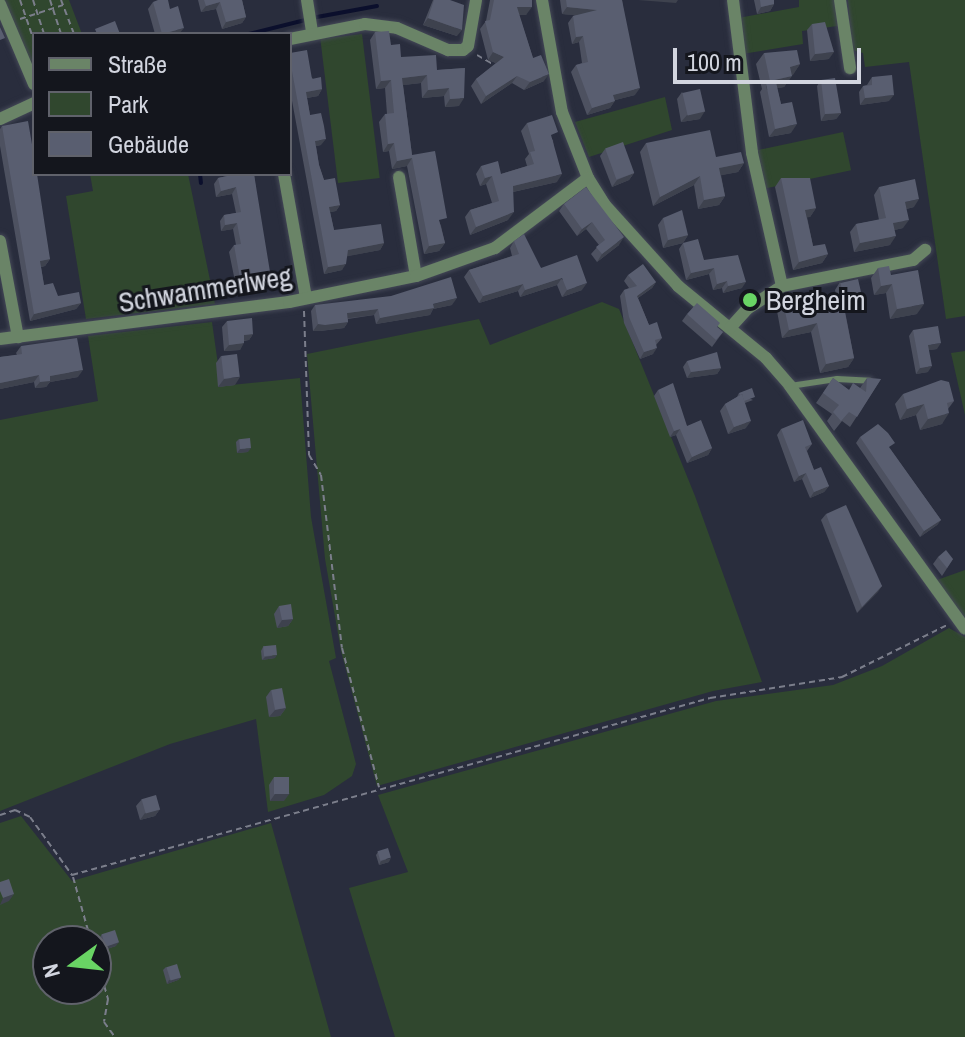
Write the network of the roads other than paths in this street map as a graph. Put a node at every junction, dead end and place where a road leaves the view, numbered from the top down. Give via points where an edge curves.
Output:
1 (307, 0) edge
2 (476, 0) edge
3 (542, 0) edge
4 (733, 0) edge
5 (840, 0) edge
6 (0, 4) edge
7 (312, 33) junction
8 (292, 38) edge
9 (850, 68) dead end
10 (32, 79) edge
11 (32, 104) edge
12 (0, 119) edge
13 (284, 176) edge
14 (399, 177) dead end
15 (588, 178) junction
16 (0, 241) edge
17 (925, 250) dead end
18 (416, 276) junction
19 (782, 286) junction
20 (306, 298) junction
21 (730, 328) junction
22 (18, 337) junction
23 (0, 339) edge
24 (877, 382) edge
25 (790, 386) junction
26 (962, 624) edge

1 - 7 street
2 - 7 street via 466,48 448,50 397,28 365,24
3 - 15 street via 562,112
4 - 19 street via 747,128
5 - 9 street
6 - 10 street
7 - 8 street
11 - 12 street
13 - 20 street
14 - 18 street
15 - 18 street, Schwammerlweg via 495,248
15 - 21 street via 642,250
16 - 22 street
17 - 19 street via 913,260
18 - 20 street, Schwammerlweg
19 - 21 street via 747,309
20 - 22 street, Schwammerlweg
21 - 25 street
22 - 23 street, Schwammerlweg
24 - 25 lane via 837,379
25 - 26 street

